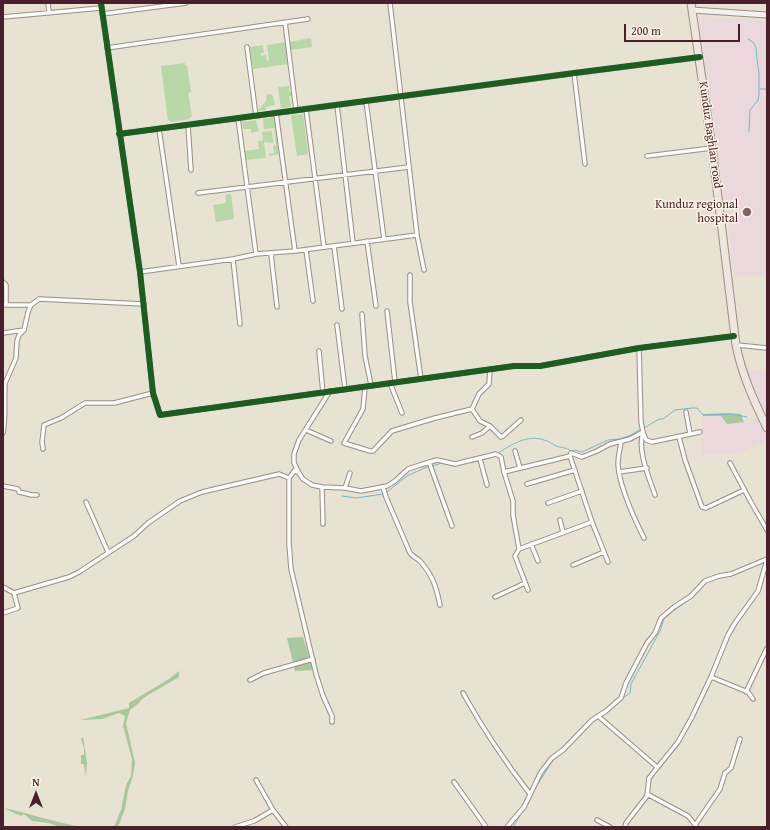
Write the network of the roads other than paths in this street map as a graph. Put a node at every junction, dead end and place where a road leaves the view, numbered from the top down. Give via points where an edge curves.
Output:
1 (48, 3) edge
2 (186, 3) edge
3 (390, 3) edge
4 (101, 5) edge
5 (692, 6) edge
6 (49, 12) junction
7 (102, 14) junction
8 (767, 15) edge
9 (3, 17) edge
10 (308, 19) dead end
11 (285, 22) junction
12 (247, 47) dead end
13 (107, 48) junction
14 (700, 57) junction
15 (574, 73) junction
16 (402, 96) junction
17 (366, 101) junction
18 (337, 105) junction
19 (306, 109) junction
20 (296, 110) junction
21 (276, 113) junction
22 (256, 116) junction
23 (238, 118) junction
24 (188, 126) junction
25 (159, 129) junction
26 (119, 134) junction
27 (712, 148) junction
28 (647, 156) dead end
29 (585, 164) dead end
30 (409, 167) junction
31 (191, 170) dead end
32 (375, 171) junction
33 (345, 175) junction
34 (315, 178) junction
35 (286, 182) junction
36 (247, 187) junction
37 (198, 193) dead end
38 (417, 235) junction
39 (384, 239) junction
40 (368, 242) junction
41 (353, 243) junction
42 (334, 246) junction
43 (324, 248) junction
44 (306, 250) junction
45 (295, 251) junction
46 (256, 254) junction
47 (271, 254) junction
48 (234, 259) junction
49 (179, 266) junction
50 (424, 270) dead end
51 (140, 272) junction
52 (410, 275) dead end
53 (3, 282) edge
54 (313, 300) dead end
55 (144, 304) junction
56 (5, 305) edge
57 (31, 305) junction
58 (376, 306) dead end
59 (277, 307) dead end
60 (342, 309) dead end
61 (387, 311) dead end
62 (362, 314) dead end
63 (240, 324) dead end
64 (337, 325) dead end
65 (24, 330) junction
66 (3, 333) edge
67 (734, 336) junction
68 (736, 345) junction
69 (639, 348) junction
70 (767, 348) edge
71 (320, 351) dead end
72 (490, 369) junction
73 (420, 380) junction
74 (395, 382) junction
75 (390, 383) junction
76 (371, 385) junction
77 (4, 387) edge
78 (365, 387) junction
79 (345, 389) junction
80 (330, 391) junction
81 (323, 392) junction
82 (153, 393) junction
83 (472, 409) junction
84 (686, 412) dead end
85 (402, 413) dead end
86 (521, 420) dead end
87 (490, 426) junction
88 (767, 428) edge
89 (306, 430) junction
90 (643, 432) junction
91 (700, 432) dead end
92 (3, 433) edge
93 (690, 434) junction
94 (472, 437) dead end
95 (679, 437) junction
96 (331, 441) dead end
97 (621, 442) junction
98 (43, 449) dead end
99 (515, 451) dead end
100 (570, 456) junction
101 (480, 458) junction
102 (429, 462) junction
103 (730, 463) dead end
104 (520, 468) junction
105 (647, 468) junction
106 (575, 470) junction
107 (504, 472) junction
108 (619, 472) junction
109 (299, 473) junction
110 (350, 473) dead end
111 (289, 478) junction
112 (527, 484) dead end
113 (487, 485) dead end
114 (3, 486) edge
115 (322, 487) junction
116 (383, 487) junction
117 (345, 488) junction
118 (744, 490) junction
119 (582, 491) junction
120 (37, 495) dead end
121 (655, 495) dead end
122 (86, 502) dead end
123 (548, 503) dead end
124 (560, 520) dead end
125 (592, 522) junction
126 (323, 524) dead end
127 (452, 526) dead end
128 (767, 530) edge
129 (563, 532) junction
130 (644, 538) dead end
131 (531, 544) junction
132 (519, 549) junction
133 (108, 552) junction
134 (604, 552) junction
135 (767, 559) edge
136 (538, 561) dead end
137 (608, 562) dead end
138 (573, 565) dead end
139 (525, 583) junction
140 (3, 587) edge
141 (528, 590) dead end
142 (14, 593) junction
143 (495, 597) dead end
144 (440, 605) dead end
145 (3, 613) edge
146 (767, 648) edge
147 (313, 659) junction
148 (711, 677) junction
149 (250, 680) dead end
150 (746, 692) junction
151 (463, 693) dead end
152 (753, 699) dead end
153 (598, 716) junction
154 (332, 722) dead end
155 (740, 739) dead end
156 (657, 767) junction
157 (256, 780) dead end
158 (454, 782) dead end
159 (530, 794) junction
160 (647, 794) junction
161 (273, 810) junction
162 (596, 820) dead end
163 (696, 826) edge
164 (235, 827) edge
165 (286, 827) edge
166 (486, 827) edge
167 (507, 827) edge
168 (610, 827) edge
169 (625, 827) edge

1 - 6 street
2 - 7 street
3 - 16 street
4 - 6 street
4 - 7 street
5 - 8 street
5 - 14 highway, Kunduz Baghlan road
6 - 9 street
7 - 13 street
10 - 11 street
11 - 13 street
11 - 20 street
12 - 22 street
13 - 26 street
14 - 15 street
14 - 27 highway, Kunduz Baghlan road
15 - 16 street
15 - 29 street
16 - 17 street
16 - 30 street
17 - 18 street
17 - 32 street
18 - 19 street
18 - 33 street
19 - 20 street
19 - 34 street
20 - 21 street
21 - 22 street
21 - 35 street
22 - 23 street
23 - 24 street
23 - 36 street
24 - 25 street
24 - 31 street
25 - 26 street
25 - 49 street
26 - 51 street
27 - 28 street
27 - 67 highway, Kunduz Baghlan road
30 - 32 street
30 - 38 street
32 - 33 street
32 - 39 street
33 - 34 street
33 - 41 street
34 - 35 street
34 - 43 street
35 - 36 street
35 - 45 street
36 - 37 street
36 - 46 street
38 - 39 street
38 - 50 street
39 - 40 street
40 - 41 street
40 - 58 street
41 - 42 street
42 - 43 street
42 - 60 street
43 - 44 street
44 - 45 street
44 - 54 street
45 - 47 street
46 - 47 street
46 - 48 street
47 - 59 street
48 - 49 street
48 - 63 street
49 - 51 street
51 - 55 street
52 - 73 street via 410,302
53 - 56 street via 6,285
55 - 57 street via 38,299
55 - 82 street
56 - 57 street
57 - 65 street
61 - 74 street
62 - 76 street via 365,356
64 - 79 street
65 - 66 street
65 - 77 street via 19,335 16,358
67 - 68 highway, Kunduz Baghlan road
67 - 69 street
68 - 70 street
68 - 88 highway, Kunduz Baghlan road via 749,390
69 - 72 street via 540,366
69 - 90 street via 640,415
71 - 81 street
72 - 73 street
72 - 83 street via 489,384 479,394
73 - 74 street
74 - 75 street
75 - 76 street
75 - 85 street
76 - 78 street
77 - 92 street
78 - 79 street
78 - 83 street via 363,409 344,443 370,451 392,432
79 - 80 street
80 - 81 street
80 - 89 street
81 - 82 street via 160,415
82 - 98 street via 114,403 85,403 44,425
83 - 87 street via 480,421
84 - 93 street
86 - 87 street via 501,437
87 - 94 street
89 - 96 street
89 - 109 street via 294,454 294,464
90 - 95 street via 646,440 652,442
90 - 97 street
90 - 105 street via 640,448
91 - 93 street
93 - 95 street
95 - 118 street via 702,507 706,508
97 - 100 street via 610,444 582,457 572,453
97 - 108 street
99 - 104 street
100 - 104 street
100 - 106 street
101 - 102 street via 455,464 437,460
101 - 107 street via 499,455
101 - 113 street
102 - 116 street via 408,469 395,481
102 - 127 street
103 - 118 street
104 - 107 street
105 - 108 street
105 - 121 street
106 - 112 street
106 - 119 street
107 - 132 street via 513,501
108 - 130 street
109 - 111 street via 295,470
109 - 115 street via 312,485
110 - 117 street
111 - 133 street via 279,474 197,494 180,501
111 - 147 street via 291,569
114 - 120 street
115 - 117 street
115 - 126 street
116 - 117 street via 361,492
116 - 144 street via 410,553 421,562 435,582
118 - 128 street
119 - 123 street
119 - 125 street
122 - 133 street
124 - 129 street
125 - 129 street
125 - 134 street
129 - 131 street
131 - 132 street
131 - 136 street
132 - 139 street via 515,556
133 - 142 street via 69,577
134 - 137 street
134 - 138 street
135 - 148 street via 758,591 728,634
135 - 153 street via 731,574 705,581 691,596 666,614 647,643 621,698
139 - 141 street
139 - 143 street
140 - 142 street
142 - 145 street via 18,608
146 - 150 street
147 - 149 street via 264,673
147 - 154 street
148 - 150 street
148 - 156 street via 678,742
150 - 152 street
151 - 159 street via 478,720
153 - 156 street
153 - 159 street via 552,758 541,772
155 - 163 street via 731,768 725,772 720,789
156 - 160 street via 649,778
157 - 161 street
158 - 166 street
159 - 167 street via 512,825
160 - 163 street via 688,816
160 - 169 street
161 - 164 street via 254,821
161 - 165 street
162 - 168 street

